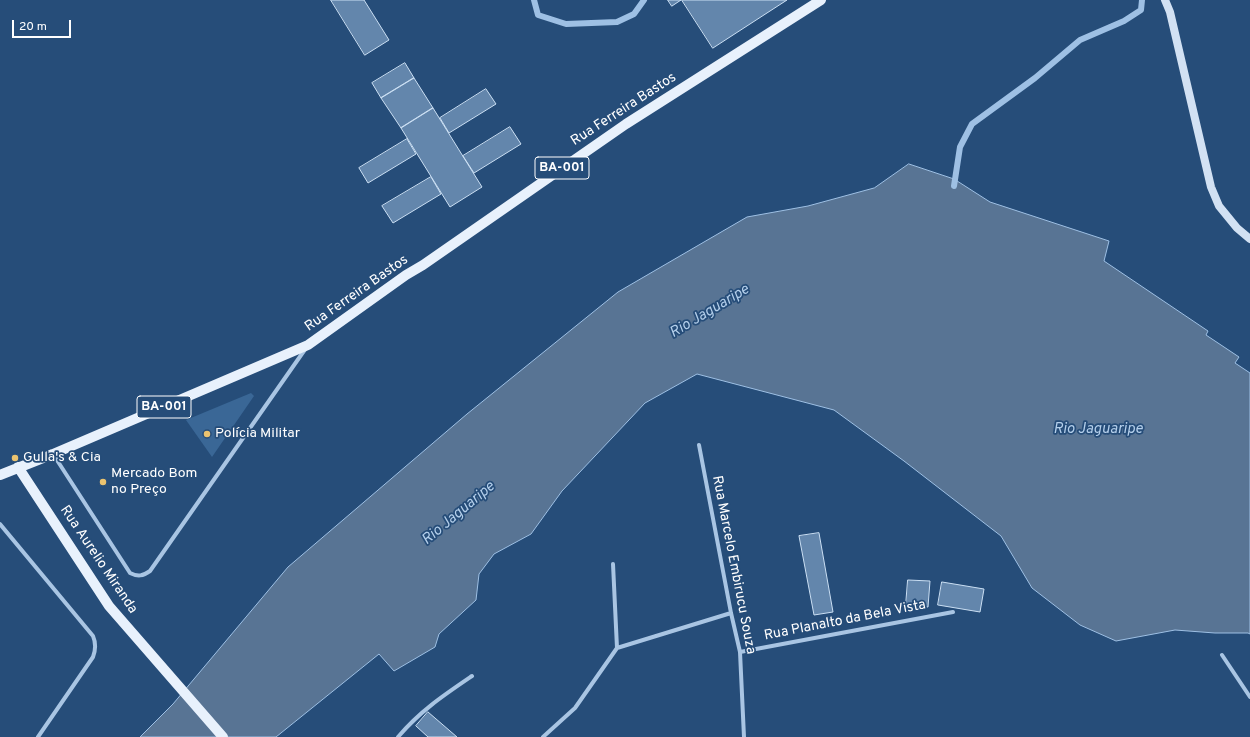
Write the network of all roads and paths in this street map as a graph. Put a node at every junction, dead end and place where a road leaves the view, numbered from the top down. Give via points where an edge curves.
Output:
1 (821, 0) edge
2 (1165, 0) edge
3 (1250, 239) edge
4 (308, 345) junction
5 (699, 445) dead end
6 (53, 454) junction
7 (18, 467) junction
8 (0, 474) edge
9 (0, 524) edge
10 (613, 564) dead end
11 (953, 612) dead end
12 (731, 613) junction
13 (617, 648) junction
14 (740, 652) junction
15 (1222, 655) dead end
16 (472, 676) dead end
17 (1250, 697) edge
18 (38, 737) edge
19 (223, 737) edge
20 (398, 737) edge
21 (544, 737) edge
22 (744, 737) edge

1 - 4 main road, Rua Ferreira Bastos / BA-001 via 626,124 423,265 406,274
2 - 3 street via 1211,187 1219,206 1236,228
4 - 6 main road, BA-001
4 - 6 street via 150,571 144,575 130,573
5 - 12 street, Rua Marcelo Embirucu Souza
6 - 7 main road, BA-001
7 - 8 main road
7 - 19 main road, Rua Aurelio Miranda via 109,606
9 - 18 street via 93,636 96,645 93,657
10 - 13 street
11 - 14 street, Rua Planalto da Bela Vista
12 - 13 street
12 - 14 street, Rua Marcelo Embirucu Souza
13 - 21 street via 576,708
14 - 22 street, Rua Marcelo Embirucu Souza
15 - 17 street
16 - 20 street via 417,716

